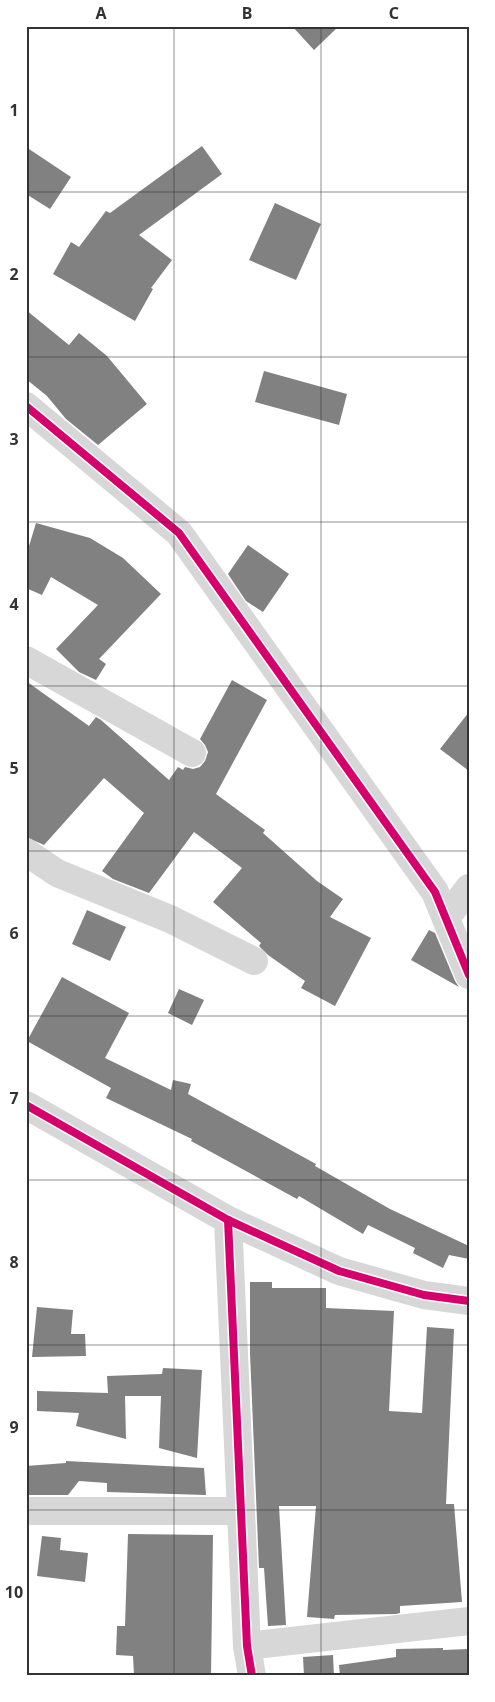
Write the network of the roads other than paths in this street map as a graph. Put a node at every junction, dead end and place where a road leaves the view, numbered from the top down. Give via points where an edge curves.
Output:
1 (26, 406) edge
2 (26, 660) edge
3 (192, 753) dead end
4 (26, 852) edge
5 (469, 888) edge
6 (446, 918) junction
7 (254, 961) dead end
8 (469, 975) edge
9 (26, 1105) edge
10 (228, 1220) junction
11 (469, 1300) edge
12 (241, 1510) junction
13 (26, 1511) edge
14 (469, 1621) edge
15 (248, 1646) junction
16 (252, 1676) edge

1 - 6 street via 180,533 435,892
2 - 3 street
4 - 7 street via 57,873 170,919
5 - 6 street
6 - 8 street
9 - 10 street
10 - 11 street via 339,1271 424,1295
10 - 12 street
12 - 13 street
12 - 15 street
14 - 15 street
15 - 16 street

